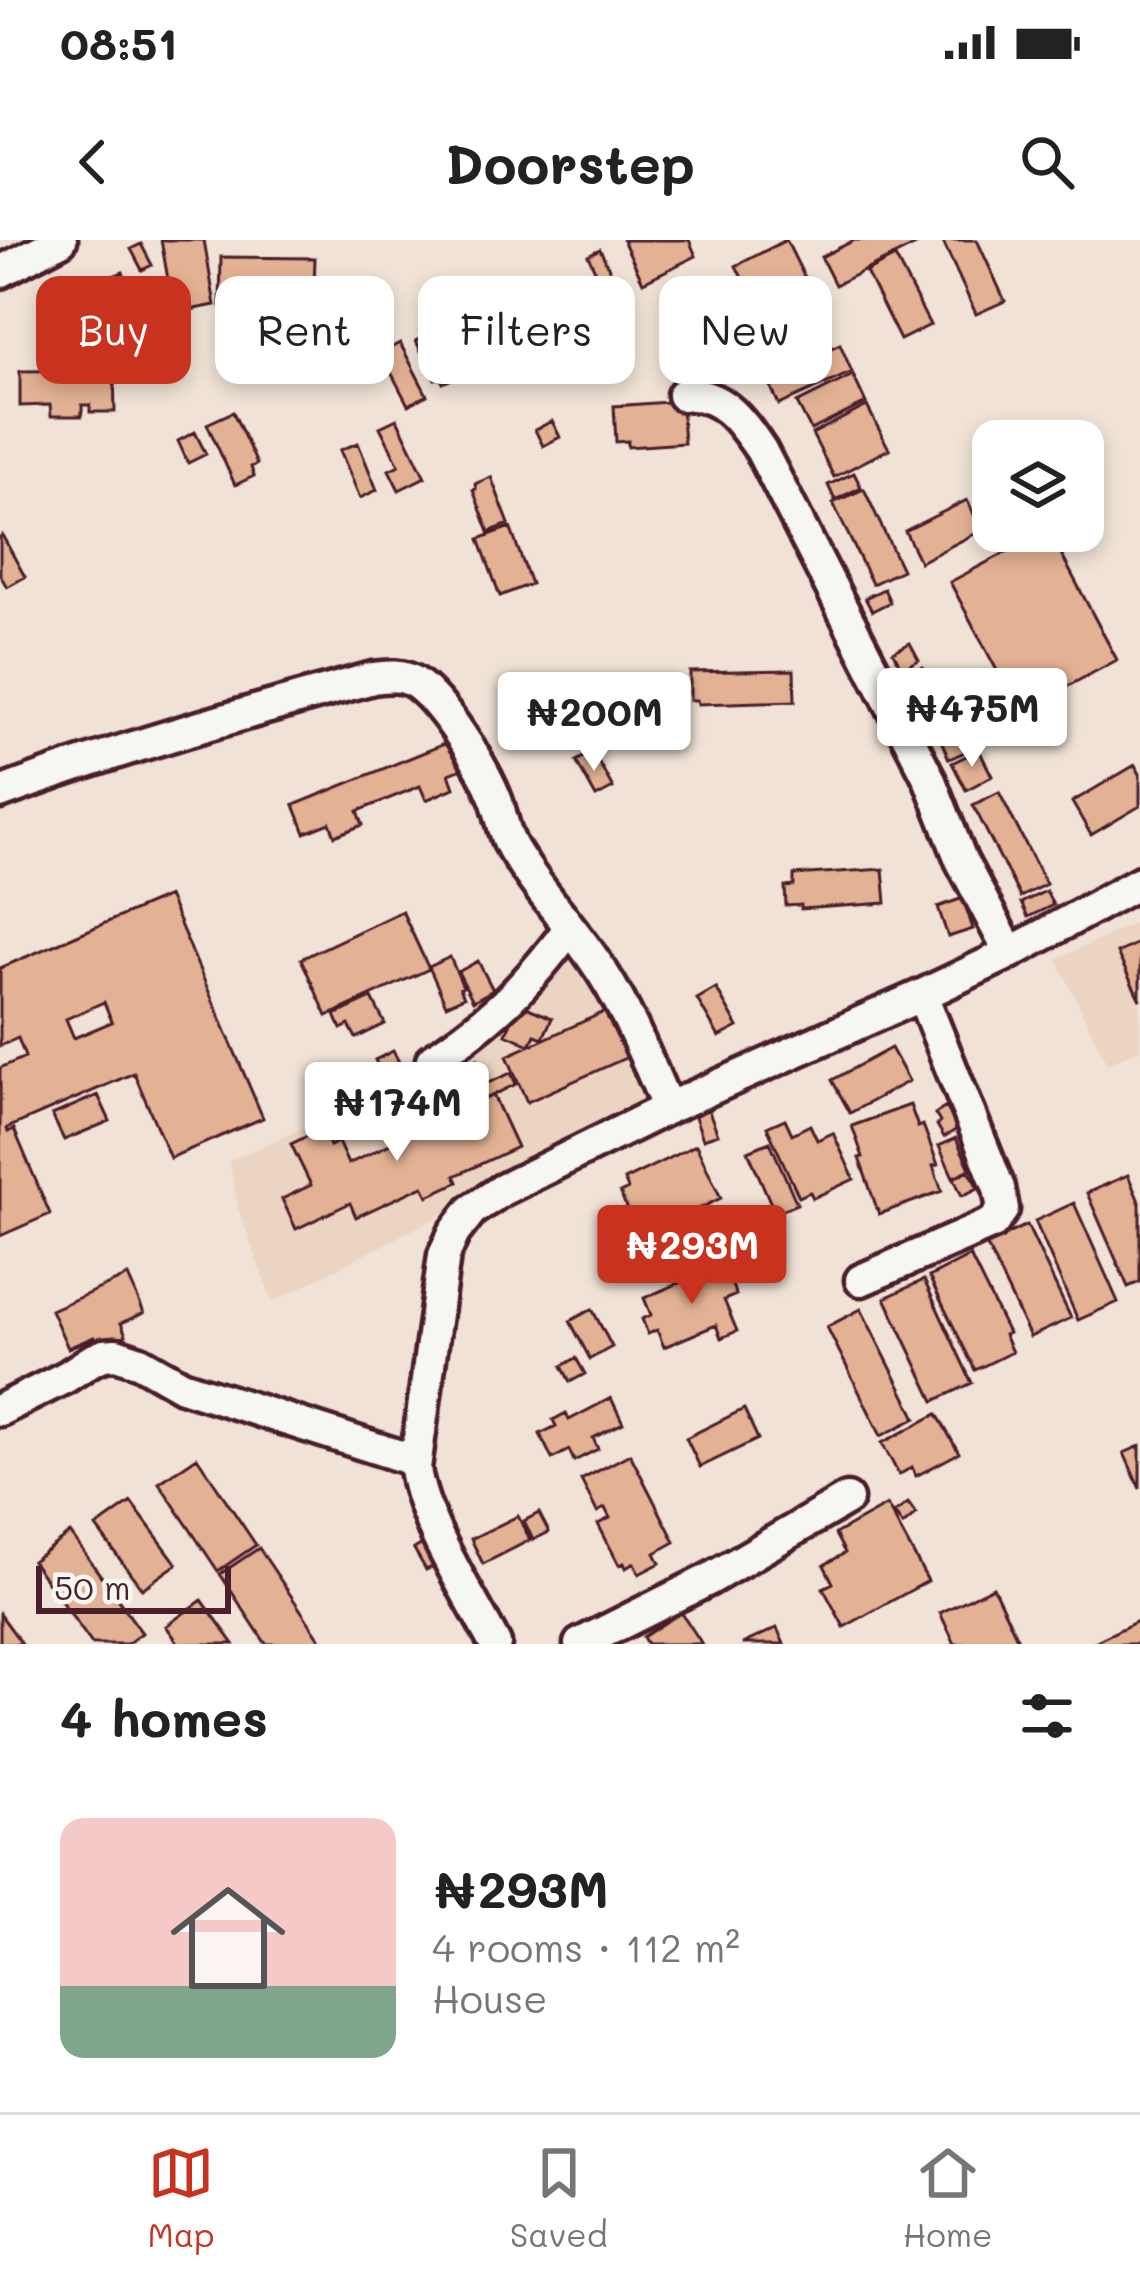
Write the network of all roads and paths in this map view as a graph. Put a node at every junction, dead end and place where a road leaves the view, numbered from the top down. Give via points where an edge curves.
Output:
1 (62, 240) edge
2 (0, 272) edge
3 (683, 394) dead end
4 (0, 793) edge
5 (1140, 882) edge
6 (568, 929) junction
7 (1010, 953) junction
8 (922, 995) junction
9 (433, 1060) dead end
10 (668, 1108) junction
11 (861, 1280) dead end
12 (0, 1410) edge
13 (416, 1461) junction
14 (847, 1499) dead end
15 (495, 1644) edge
16 (580, 1644) edge

1 - 2 street
3 - 7 street via 727,407 761,450
4 - 6 street via 256,709 400,677 414,681 458,731 494,793 508,842
5 - 7 street
6 - 9 street via 511,1000
6 - 10 street via 608,982
7 - 8 street
8 - 10 street
8 - 11 street via 1003,1209 993,1223
10 - 13 street via 502,1190 454,1233 444,1255
12 - 13 street via 116,1354 202,1394
13 - 15 street via 427,1514
14 - 16 street

